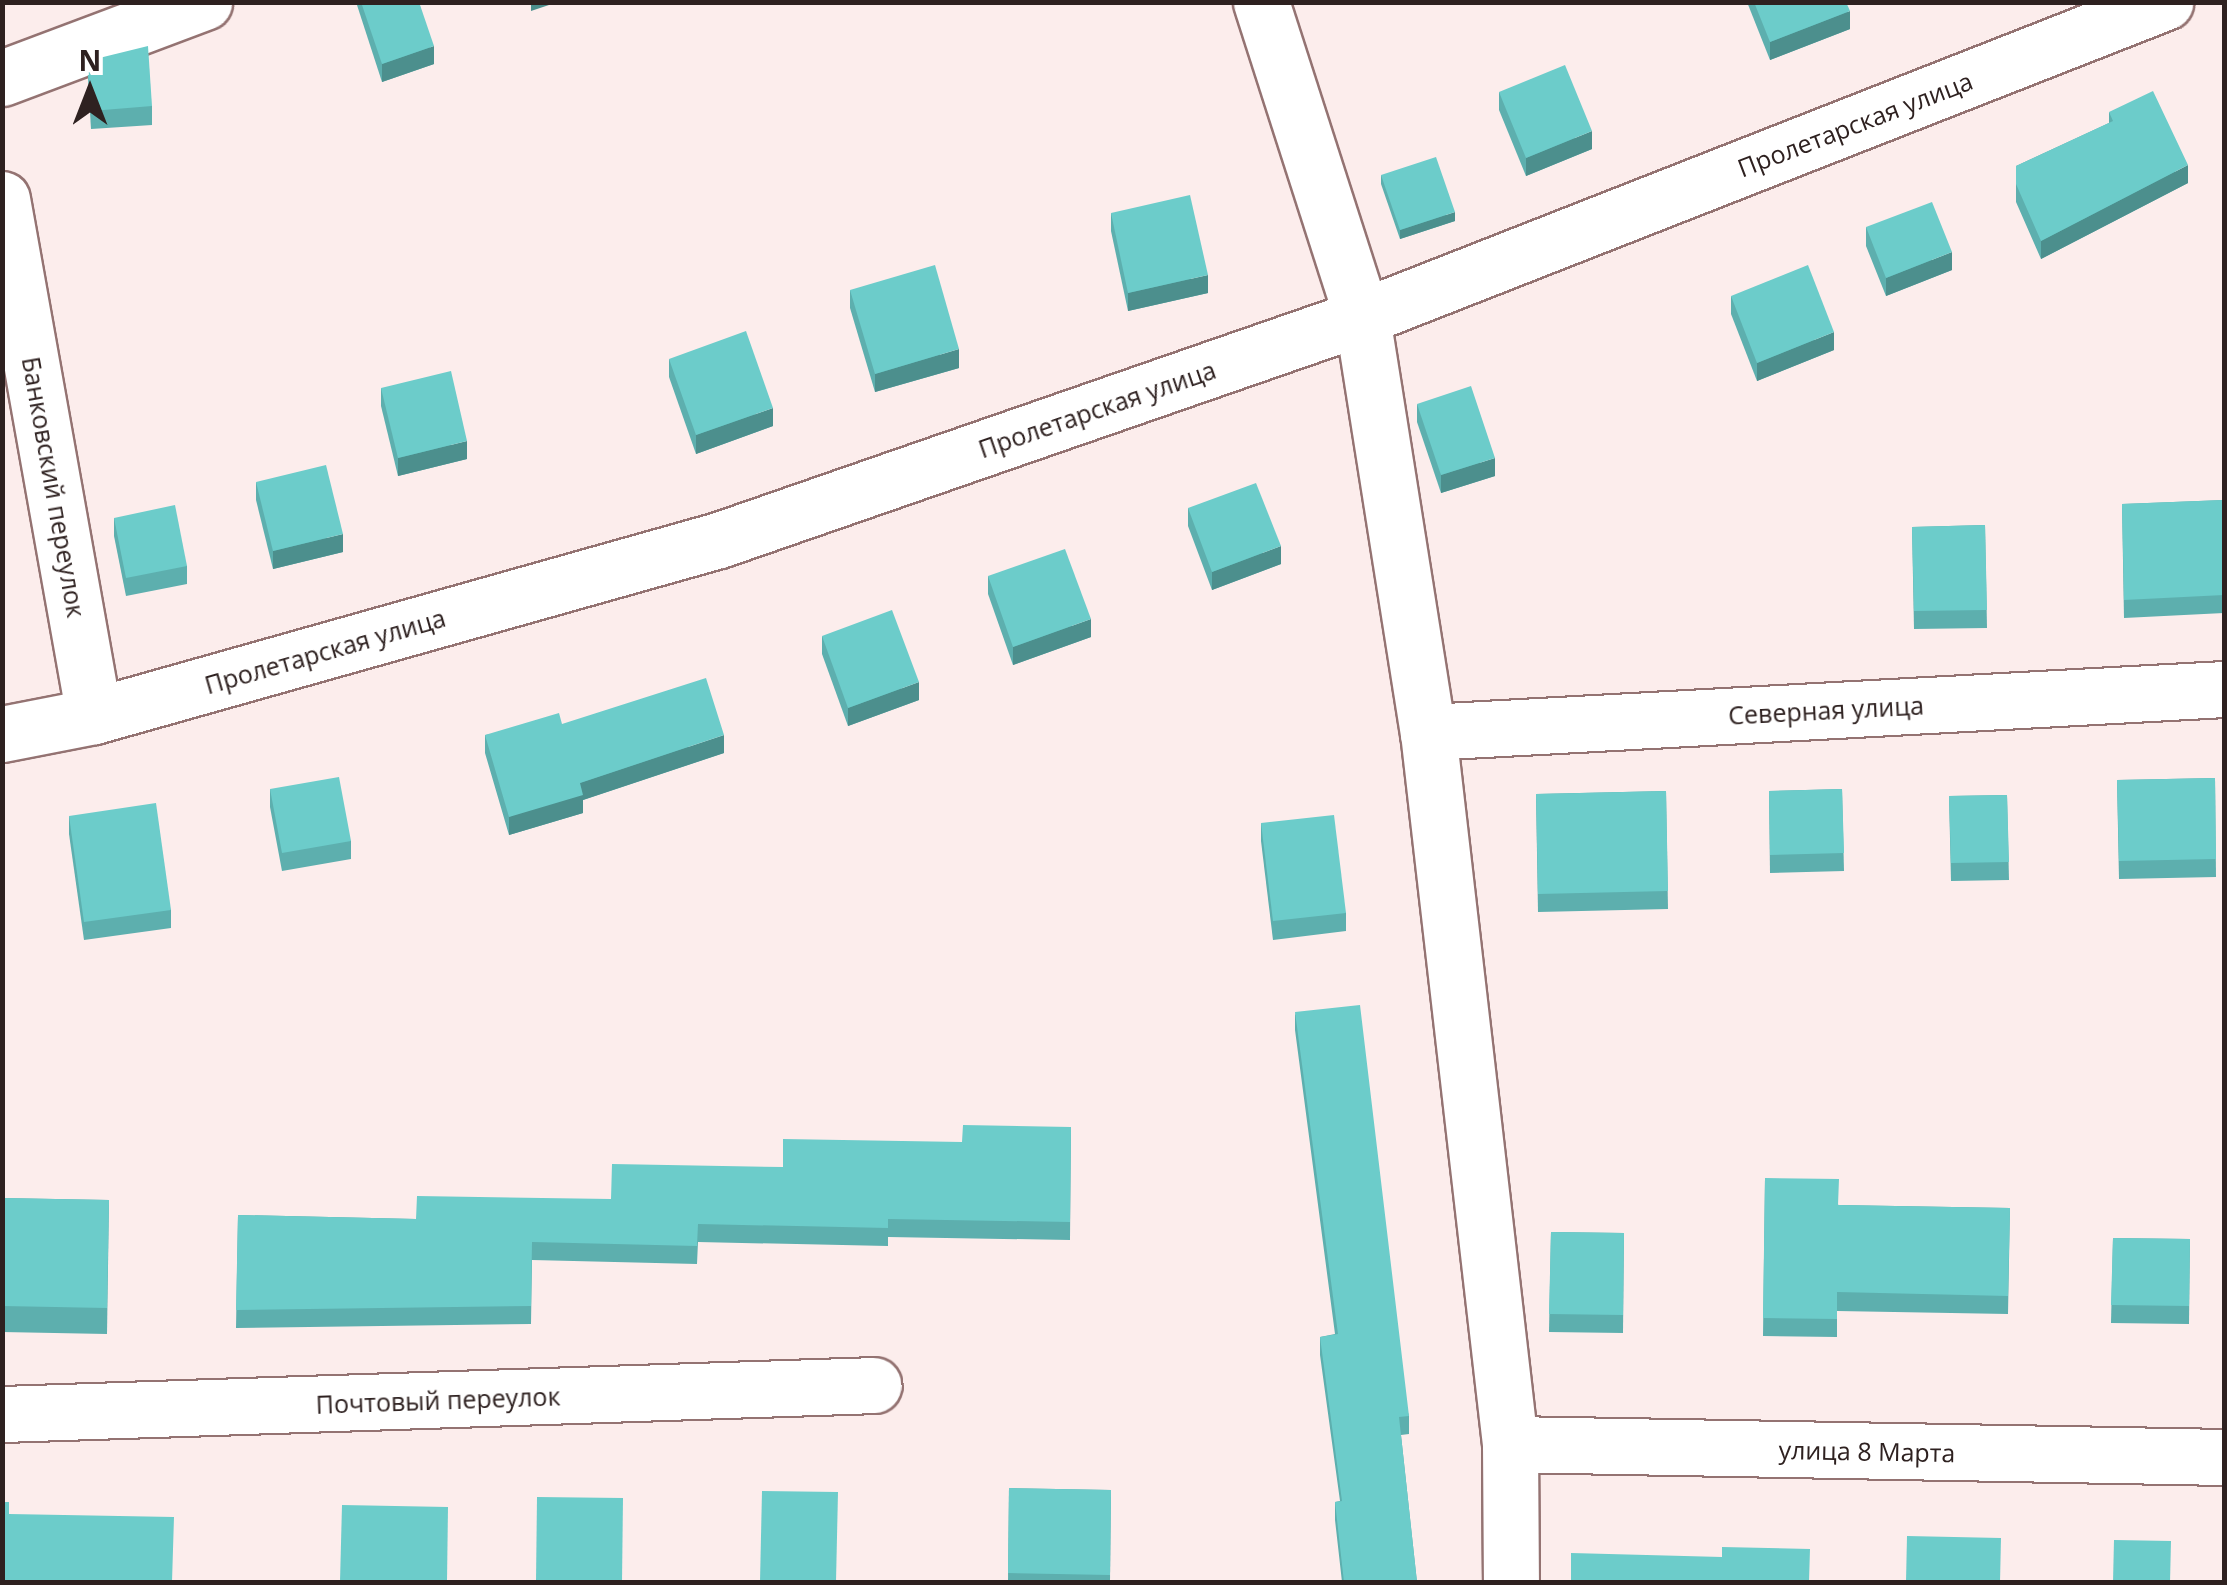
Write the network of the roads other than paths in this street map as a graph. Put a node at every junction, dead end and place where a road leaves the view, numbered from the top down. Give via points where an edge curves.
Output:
1 (204, 2) edge
2 (1261, 2) edge
3 (2166, 2) edge
4 (2, 78) edge
5 (2, 199) edge
6 (1362, 318) junction
7 (2224, 688) edge
8 (94, 716) junction
9 (1428, 732) junction
10 (2, 734) edge
11 (874, 1385) dead end
12 (2, 1414) edge
13 (1510, 1444) junction
14 (2224, 1457) edge
15 (1510, 1582) edge

1 - 4 street
2 - 6 street
3 - 6 street, Пролетарская улица
5 - 8 street, Банковский переулок
6 - 8 street, Пролетарская улица via 718,540
6 - 9 street
7 - 9 street, Северная улица
8 - 10 street, Пролетарская улица
9 - 13 street
11 - 12 street, Почтовый переулок
13 - 14 street, улица 8 Марта
13 - 15 street

